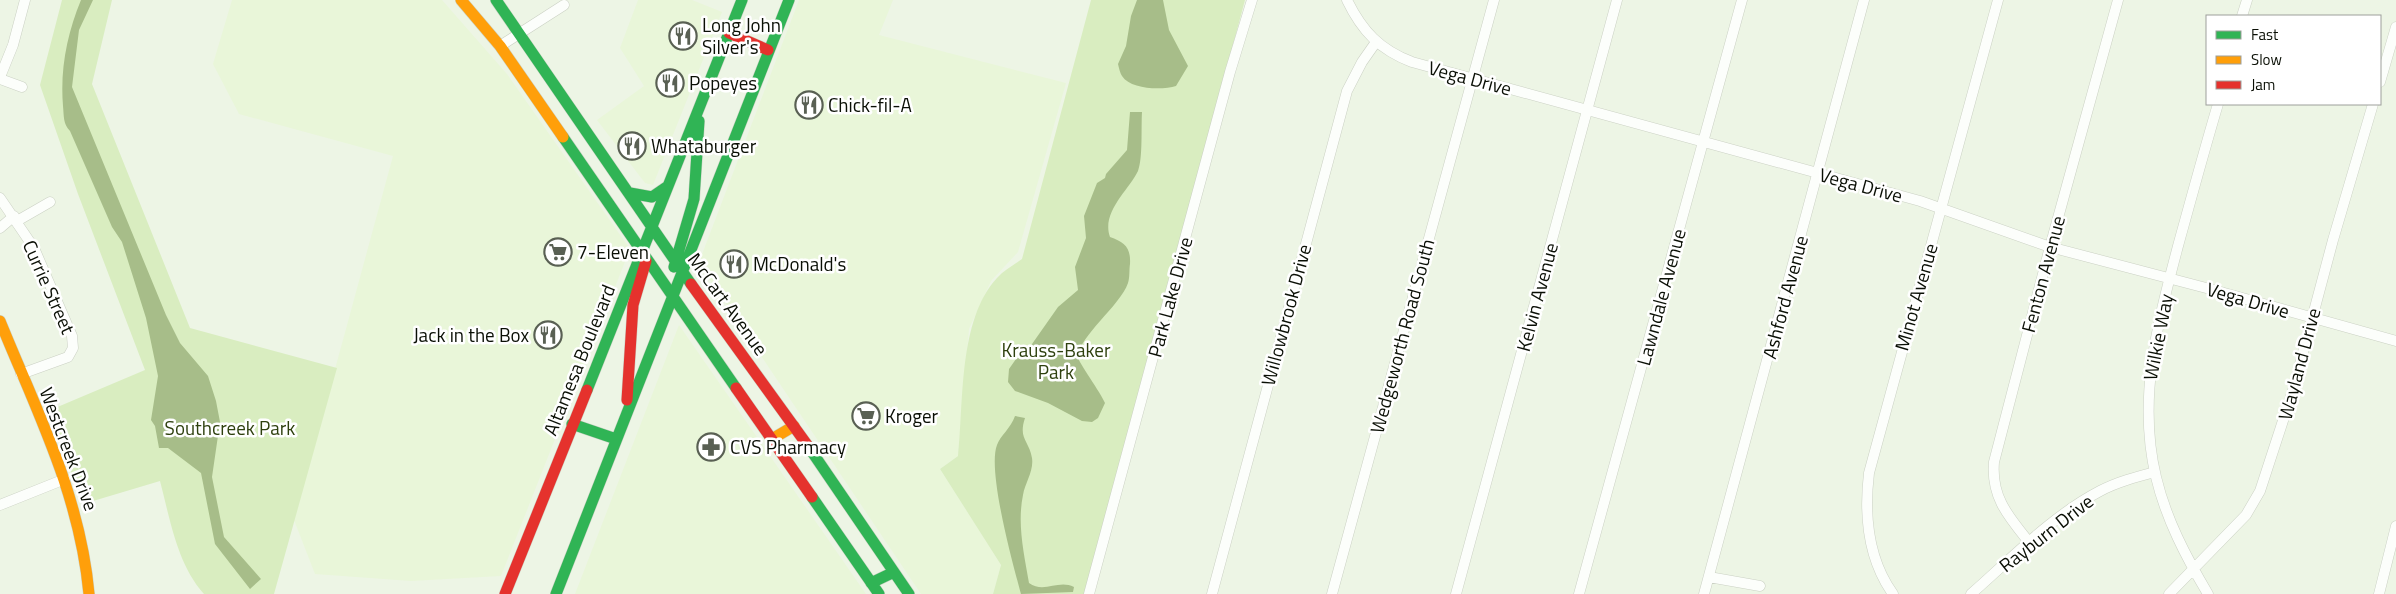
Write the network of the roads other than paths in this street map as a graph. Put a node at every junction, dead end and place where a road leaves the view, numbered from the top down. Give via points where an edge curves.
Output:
1 (25, 0) edge
2 (461, 0) edge
3 (496, 0) edge
4 (742, 0) edge
5 (789, 0) edge
6 (1252, 0) edge
7 (1347, 0) edge
8 (1494, 0) edge
9 (1617, 0) edge
10 (1742, 0) edge
11 (1864, 0) edge
12 (1998, 0) edge
13 (2118, 0) edge
14 (2247, 0) edge
15 (564, 5) dead end
16 (2242, 15) edge
17 (2396, 27) edge
18 (520, 33) junction
19 (729, 33) junction
20 (1376, 42) junction
21 (500, 46) junction
22 (768, 50) junction
23 (0, 78) edge
24 (1472, 79) junction
25 (2381, 79) edge
26 (22, 87) dead end
27 (2218, 105) edge
28 (2373, 105) edge
29 (699, 110) junction
30 (1588, 110) junction
31 (1704, 142) junction
32 (1818, 173) junction
33 (669, 185) junction
34 (630, 193) junction
35 (50, 202) dead end
36 (1, 203) edge
37 (1941, 208) junction
38 (16, 219) junction
39 (652, 226) junction
40 (0, 228) edge
41 (2050, 248) junction
42 (644, 255) junction
43 (679, 266) junction
44 (2170, 279) junction
45 (673, 295) junction
46 (2312, 318) junction
47 (0, 321) edge
48 (2396, 341) edge
49 (21, 374) junction
50 (627, 413) junction
51 (572, 424) junction
52 (794, 426) junction
53 (772, 439) junction
54 (616, 440) junction
55 (2155, 472) junction
56 (65, 479) junction
57 (0, 505) edge
58 (2396, 526) edge
59 (2029, 542) junction
60 (2193, 569) junction
61 (894, 572) junction
62 (1709, 577) junction
63 (871, 583) junction
64 (1760, 586) dead end
65 (90, 594) edge
66 (505, 594) edge
67 (556, 594) edge
68 (879, 594) edge
69 (909, 594) edge
70 (1090, 594) edge
71 (1212, 594) edge
72 (1332, 594) edge
73 (1456, 594) edge
74 (1579, 594) edge
75 (1704, 594) edge
76 (1893, 594) edge
77 (1971, 594) edge
78 (2169, 594) edge
79 (2208, 594) edge
80 (2379, 594) edge

1 - 23 street
2 - 21 main road, McCart Avenue
3 - 18 main road, McCart Avenue
4 - 19 main road
5 - 22 main road
6 - 70 street, Park Lake Drive
7 - 20 street, Vega Drive via 1363,28
8 - 24 street, Wedgeworth Road South
9 - 30 street, Kelvin Avenue
10 - 31 street, Lawndale Avenue
11 - 32 street, Ashford Avenue
12 - 37 street, Minot Avenue
13 - 41 street, Fenton Avenue
14 - 16 street
15 - 18 street
17 - 25 street
18 - 21 street
18 - 34 main road, McCart Avenue
19 - 22 main road
19 - 29 main road
20 - 24 street, Vega Drive via 1394,55
20 - 71 street, Willowbrook Drive via 1347,91
21 - 42 main road, McCart Avenue
22 - 43 main road
23 - 26 street
24 - 30 street, Vega Drive
24 - 72 street, Wedgeworth Road South
27 - 44 street, Wilkie Way
28 - 46 street, Wayland Drive
29 - 33 main road
29 - 43 main road via 694,199
30 - 31 street, Vega Drive
30 - 73 street, Kelvin Avenue
31 - 32 street, Vega Drive
31 - 74 street, Lawndale Avenue
32 - 37 street, Vega Drive
32 - 62 street, Ashford Avenue
33 - 34 main road via 652,196
33 - 39 main road
34 - 39 main road, McCart Avenue
35 - 38 street
36 - 38 street
37 - 41 street, Vega Drive
37 - 76 street, Minot Avenue via 1875,449 1867,492 1866,519 1874,555
38 - 40 street, Currie Street
38 - 49 street, Currie Street via 34,248 72,336 73,348 68,357
39 - 42 main road
39 - 43 main road, McCart Avenue
41 - 44 street, Vega Drive
41 - 59 street, Fenton Avenue via 2000,433 1993,474 1994,485 2007,515
42 - 45 main road, McCart Avenue
42 - 50 main road via 633,305
42 - 51 main road, Altamesa Boulevard
43 - 45 main road
43 - 52 main road, McCart Avenue
44 - 46 street, Vega Drive
44 - 55 street, Wilkie Way via 2148,384 2148,424
45 - 50 main road
45 - 53 main road, McCart Avenue
46 - 48 street, Vega Drive
46 - 60 street, Wayland Drive via 2294,390 2260,491 2246,515
47 - 49 main road, Westcreek Drive
49 - 56 main road, Westcreek Drive
50 - 54 main road
51 - 54 main road
51 - 66 main road, Altamesa Boulevard
52 - 53 main road
52 - 61 main road, McCart Avenue
53 - 63 main road, McCart Avenue
54 - 67 main road
55 - 59 street, Rayburn Drive via 2102,490
55 - 60 street, Wilkie Way via 2170,524
56 - 57 street
56 - 65 main road, Westcreek Drive via 79,519
58 - 80 street
59 - 77 street, Rayburn Drive
60 - 78 street, Wayland Drive
60 - 79 street, Wilkie Way
61 - 63 main road
61 - 69 main road, McCart Avenue
62 - 64 street
62 - 75 street, Ashford Avenue
63 - 68 main road, McCart Avenue

